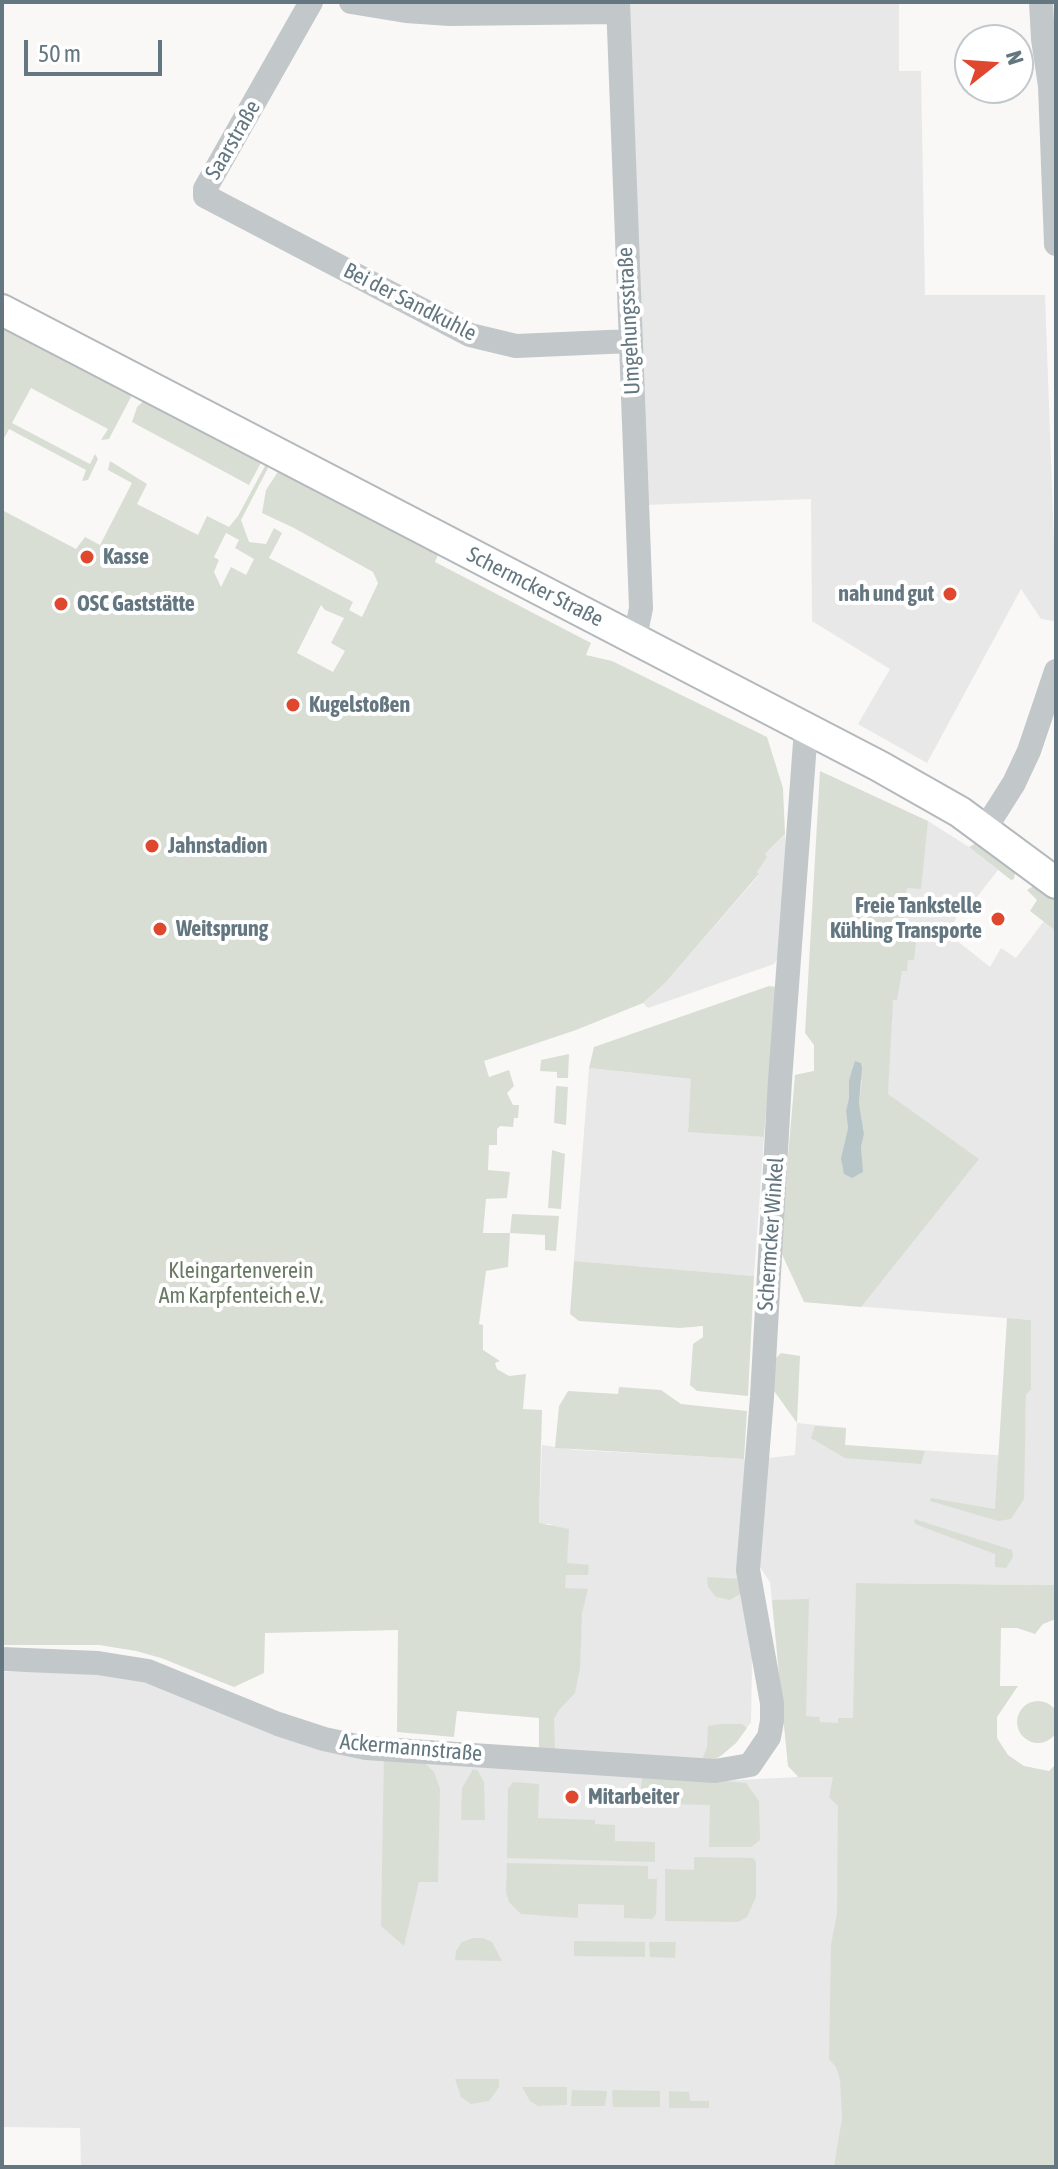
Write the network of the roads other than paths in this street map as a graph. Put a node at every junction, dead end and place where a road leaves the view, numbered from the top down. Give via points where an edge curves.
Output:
1 (311, 2) edge
2 (351, 2) edge
3 (1041, 2) edge
4 (618, 7) edge
5 (1052, 73) edge
6 (205, 196) joint
7 (1056, 244) edge
8 (2, 310) edge
9 (631, 341) junction
10 (632, 638) junction
11 (1056, 671) edge
12 (806, 729) junction
13 (985, 829) junction
14 (1056, 883) edge
15 (2, 1659) edge
16 (769, 1737) joint

1 - 6 street, Saarstraße
2 - 4 street via 450,14
3 - 5 street
4 - 9 street, Umgehungsstraße
5 - 7 street
6 - 9 street, Bei der Sandkuhle via 470,335 516,346
8 - 10 main road, Schermcker Straße
9 - 10 street, Umgehungsstraße via 641,608
10 - 12 main road, Schermcker Straße
11 - 13 street via 1029,751
12 - 13 main road, Schermcker Straße
12 - 16 street, Schermcker Winkel via 748,1570 772,1703
13 - 14 main road, Schermcker Straße
15 - 16 street, Ackermannstraße via 148,1671 289,1728 366,1748 715,1771 750,1765

